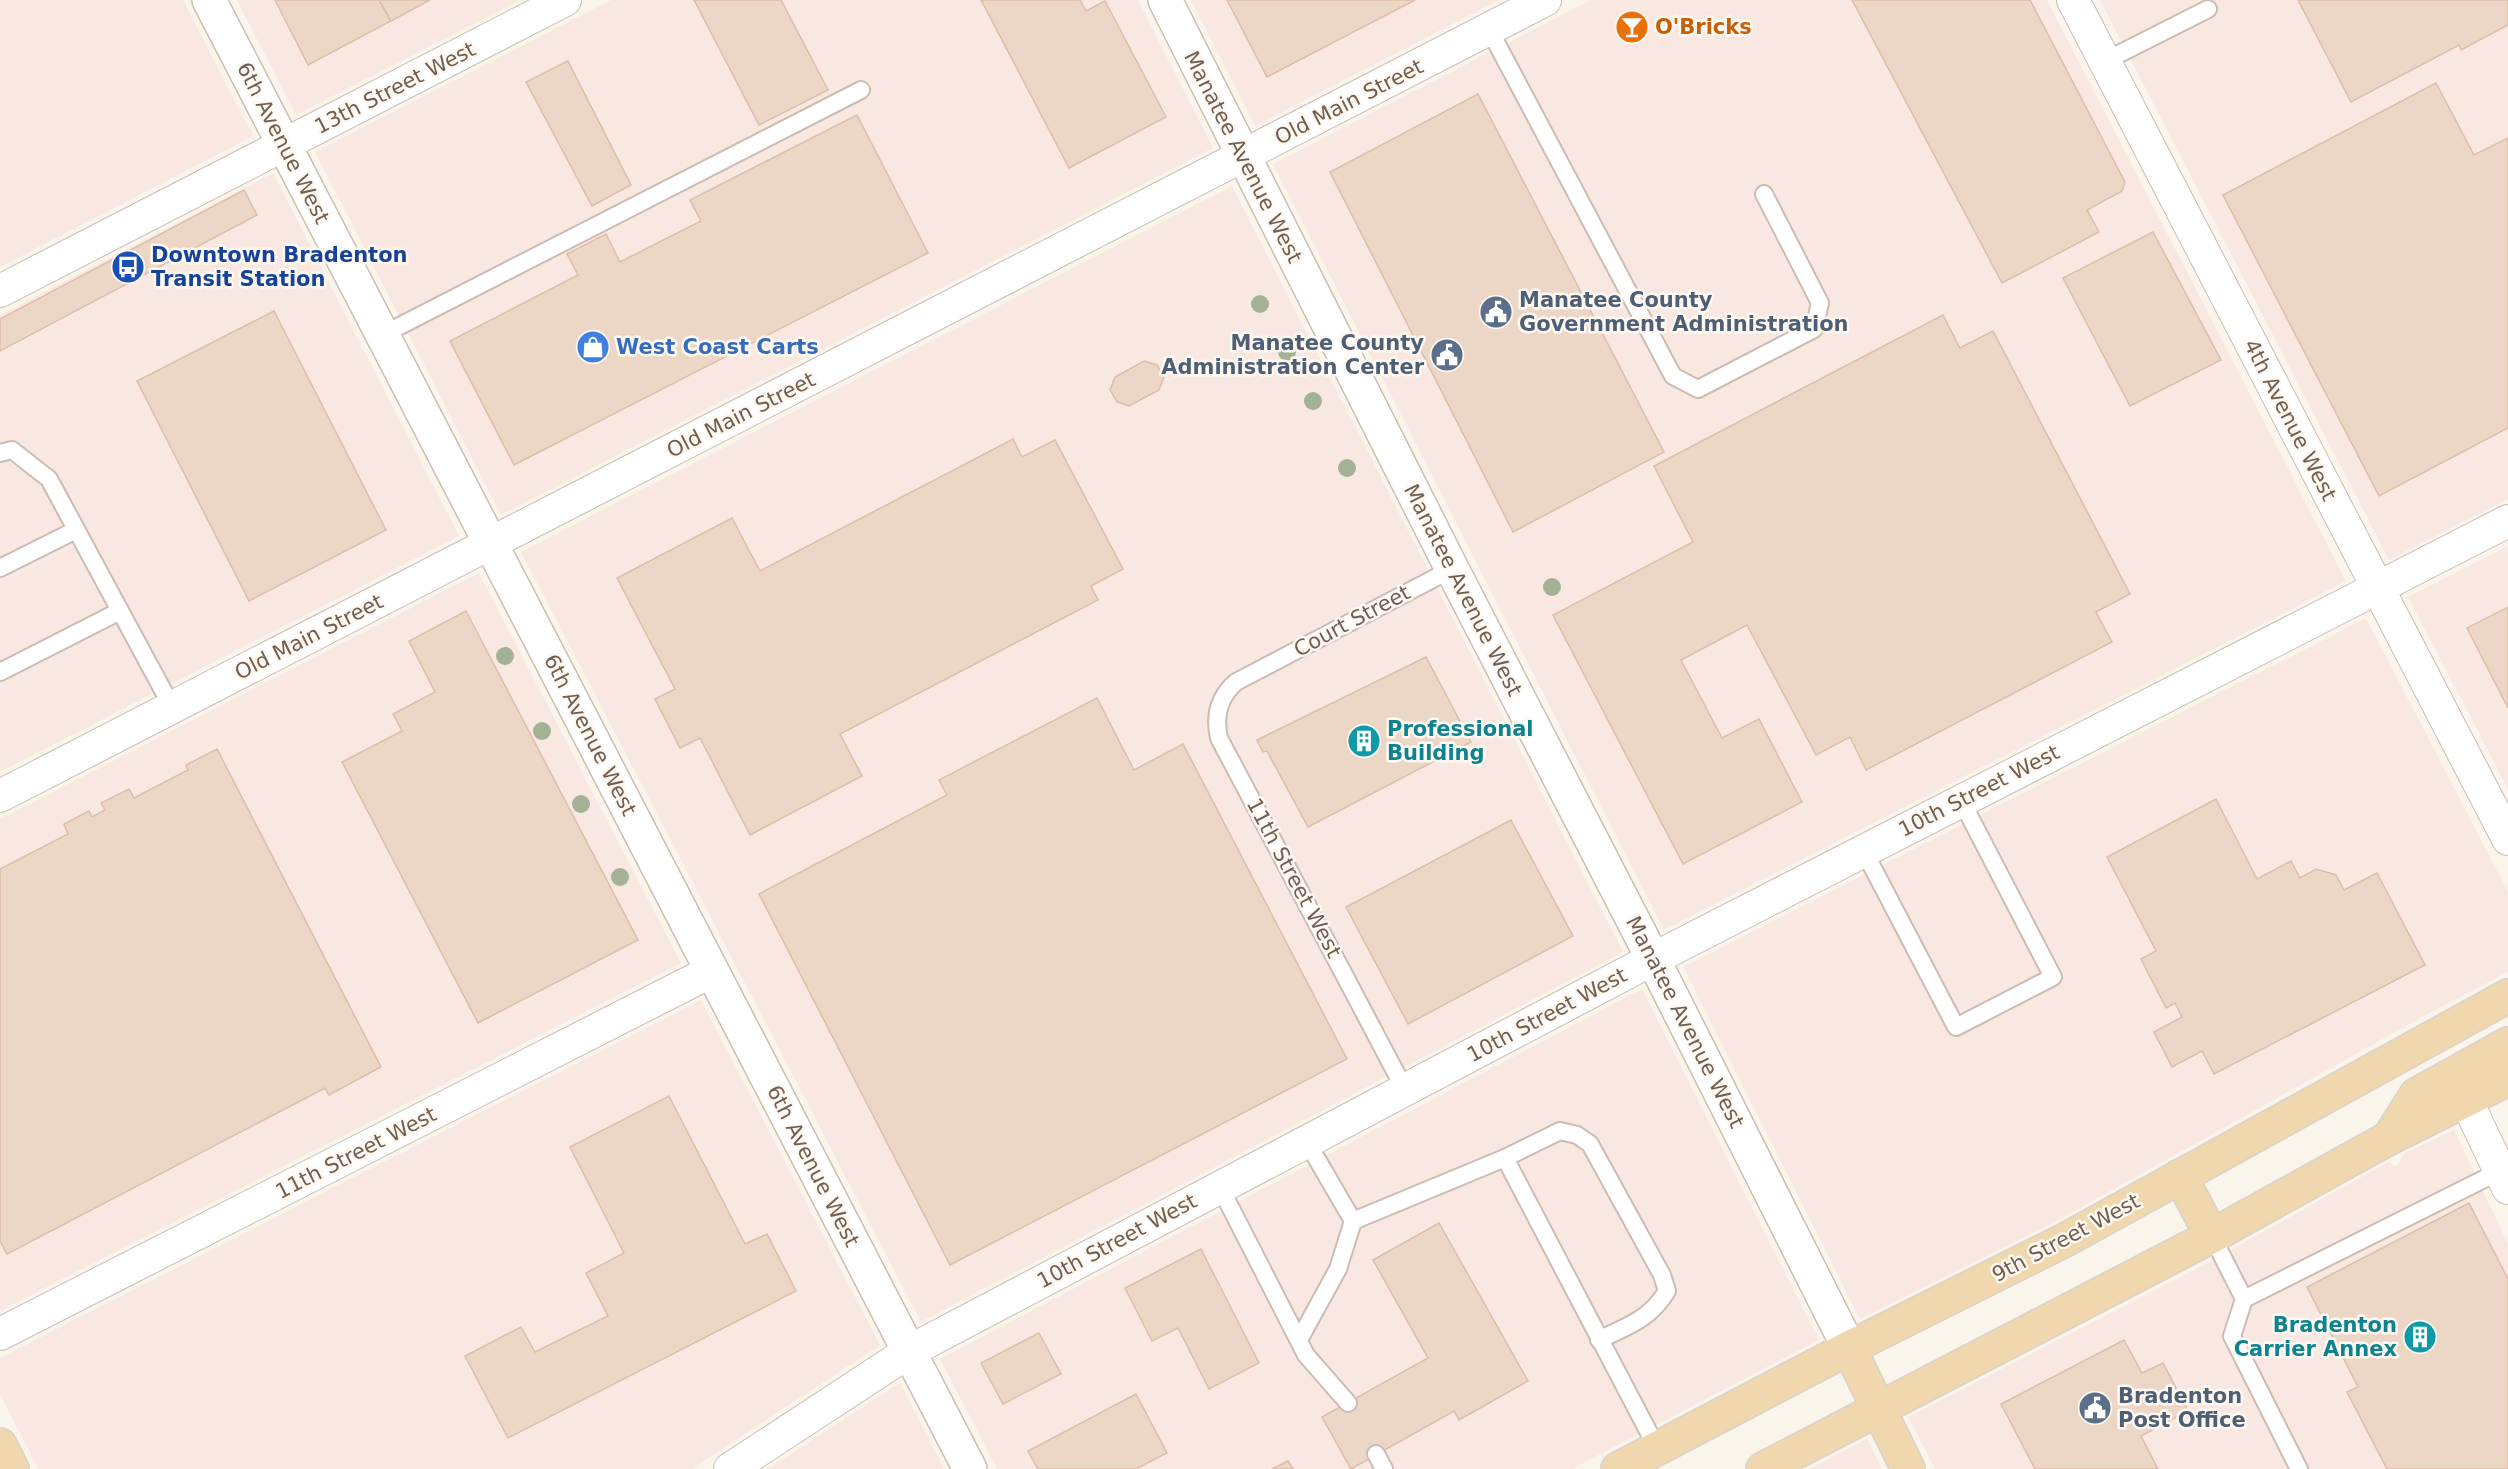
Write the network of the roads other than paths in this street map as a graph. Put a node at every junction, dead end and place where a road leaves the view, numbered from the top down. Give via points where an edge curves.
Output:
1 (209, 0) edge
2 (565, 0) edge
3 (1165, 0) edge
4 (1545, 0) edge
5 (2073, 0) edge
6 (2208, 9) dead end
7 (1489, 29) junction
8 (2104, 62) junction
9 (861, 90) dead end
10 (284, 144) junction
11 (1243, 156) junction
12 (1764, 194) dead end
13 (0, 291) edge
14 (382, 335) junction
15 (0, 453) edge
16 (2508, 521) edge
17 (76, 530) junction
18 (490, 544) junction
19 (0, 568) edge
20 (1452, 569) junction
21 (2377, 589) junction
22 (120, 611) junction
23 (0, 672) edge
24 (1252, 673) joint
25 (172, 707) junction
26 (0, 796) edge
27 (1961, 800) junction
28 (2508, 839) edge
29 (1863, 851) junction
30 (1653, 959) junction
31 (712, 971) junction
32 (2508, 996) edge
33 (2508, 1044) edge
34 (2508, 1079) edge
35 (1405, 1090) junction
36 (2466, 1100) junction
37 (2389, 1138) junction
38 (1307, 1142) junction
39 (1505, 1158) junction
40 (2180, 1176) junction
41 (2504, 1180) edge
42 (1220, 1187) junction
43 (1353, 1221) junction
44 (2212, 1236) junction
45 (2244, 1299) junction
46 (0, 1334) edge
47 (1299, 1340) junction
48 (1599, 1340) junction
49 (1849, 1348) junction
50 (910, 1351) junction
51 (1348, 1403) dead end
52 (1878, 1410) junction
53 (0, 1445) edge
54 (1657, 1448) junction
55 (12, 1469) edge
56 (730, 1469) edge
57 (970, 1469) edge
58 (1618, 1469) edge
59 (1764, 1469) edge
60 (1908, 1469) edge
61 (2299, 1469) edge

1 - 10 main road, 6th Avenue West
2 - 10 street, 13th Street West
3 - 11 main road, Manatee Avenue West
4 - 7 street, Old Main Street
5 - 8 street, 4th Avenue West
6 - 8 lane
7 - 11 street, Old Main Street
7 - 12 lane via 1673,376 1698,389 1814,329 1820,303
8 - 21 street, 4th Avenue West
9 - 14 lane
10 - 13 street, 13th Street West
10 - 14 main road, 6th Avenue West
11 - 18 street, Old Main Street
11 - 20 main road, Manatee Avenue West
14 - 18 main road, 6th Avenue West
15 - 17 lane via 12,450 49,479
16 - 21 street, 10th Street West
17 - 19 lane
17 - 22 lane
18 - 25 street, Old Main Street
18 - 31 main road, 6th Avenue West
20 - 24 lane, Court Street
20 - 30 main road, Manatee Avenue West
21 - 27 street, 10th Street West
21 - 28 street, 4th Avenue West
22 - 23 lane
22 - 25 lane
24 - 35 lane, 11th Street West via 1232,686 1221,700 1219,738
25 - 26 street, Old Main Street
27 - 29 street, 10th Street West
27 - 29 lane via 2053,977 1966,1023 1956,1028
29 - 30 street, 10th Street West
30 - 35 street, 10th Street West
30 - 49 main road, Manatee Avenue West
31 - 46 street, 11th Street West
31 - 50 main road, 6th Avenue West
32 - 40 main road, 9th Street West
33 - 37 main road via 2416,1095
34 - 36 main road
35 - 38 street, 10th Street West
36 - 37 main road
36 - 41 street
37 - 44 main road
38 - 42 street, 10th Street West
38 - 43 lane
39 - 43 lane
39 - 48 lane
39 - 48 lane via 1560,1131 1577,1135 1590,1144 1662,1275 1667,1291 1657,1308
40 - 44 main road
40 - 49 main road, 9th Street West via 2065,1240
41 - 45 lane
42 - 47 lane
42 - 50 street, 10th Street West
43 - 47 lane via 1338,1269
44 - 45 lane
44 - 52 main road
45 - 61 lane via 2232,1336
47 - 51 lane via 1306,1354
48 - 54 lane
49 - 52 main road, Manatee Avenue West
49 - 54 main road, 9th Street West
50 - 56 street, 10th Street West
50 - 57 main road, 6th Avenue West
52 - 59 main road
52 - 60 main road, Manatee Avenue West
53 - 55 main road
54 - 58 main road, 9th Street West

